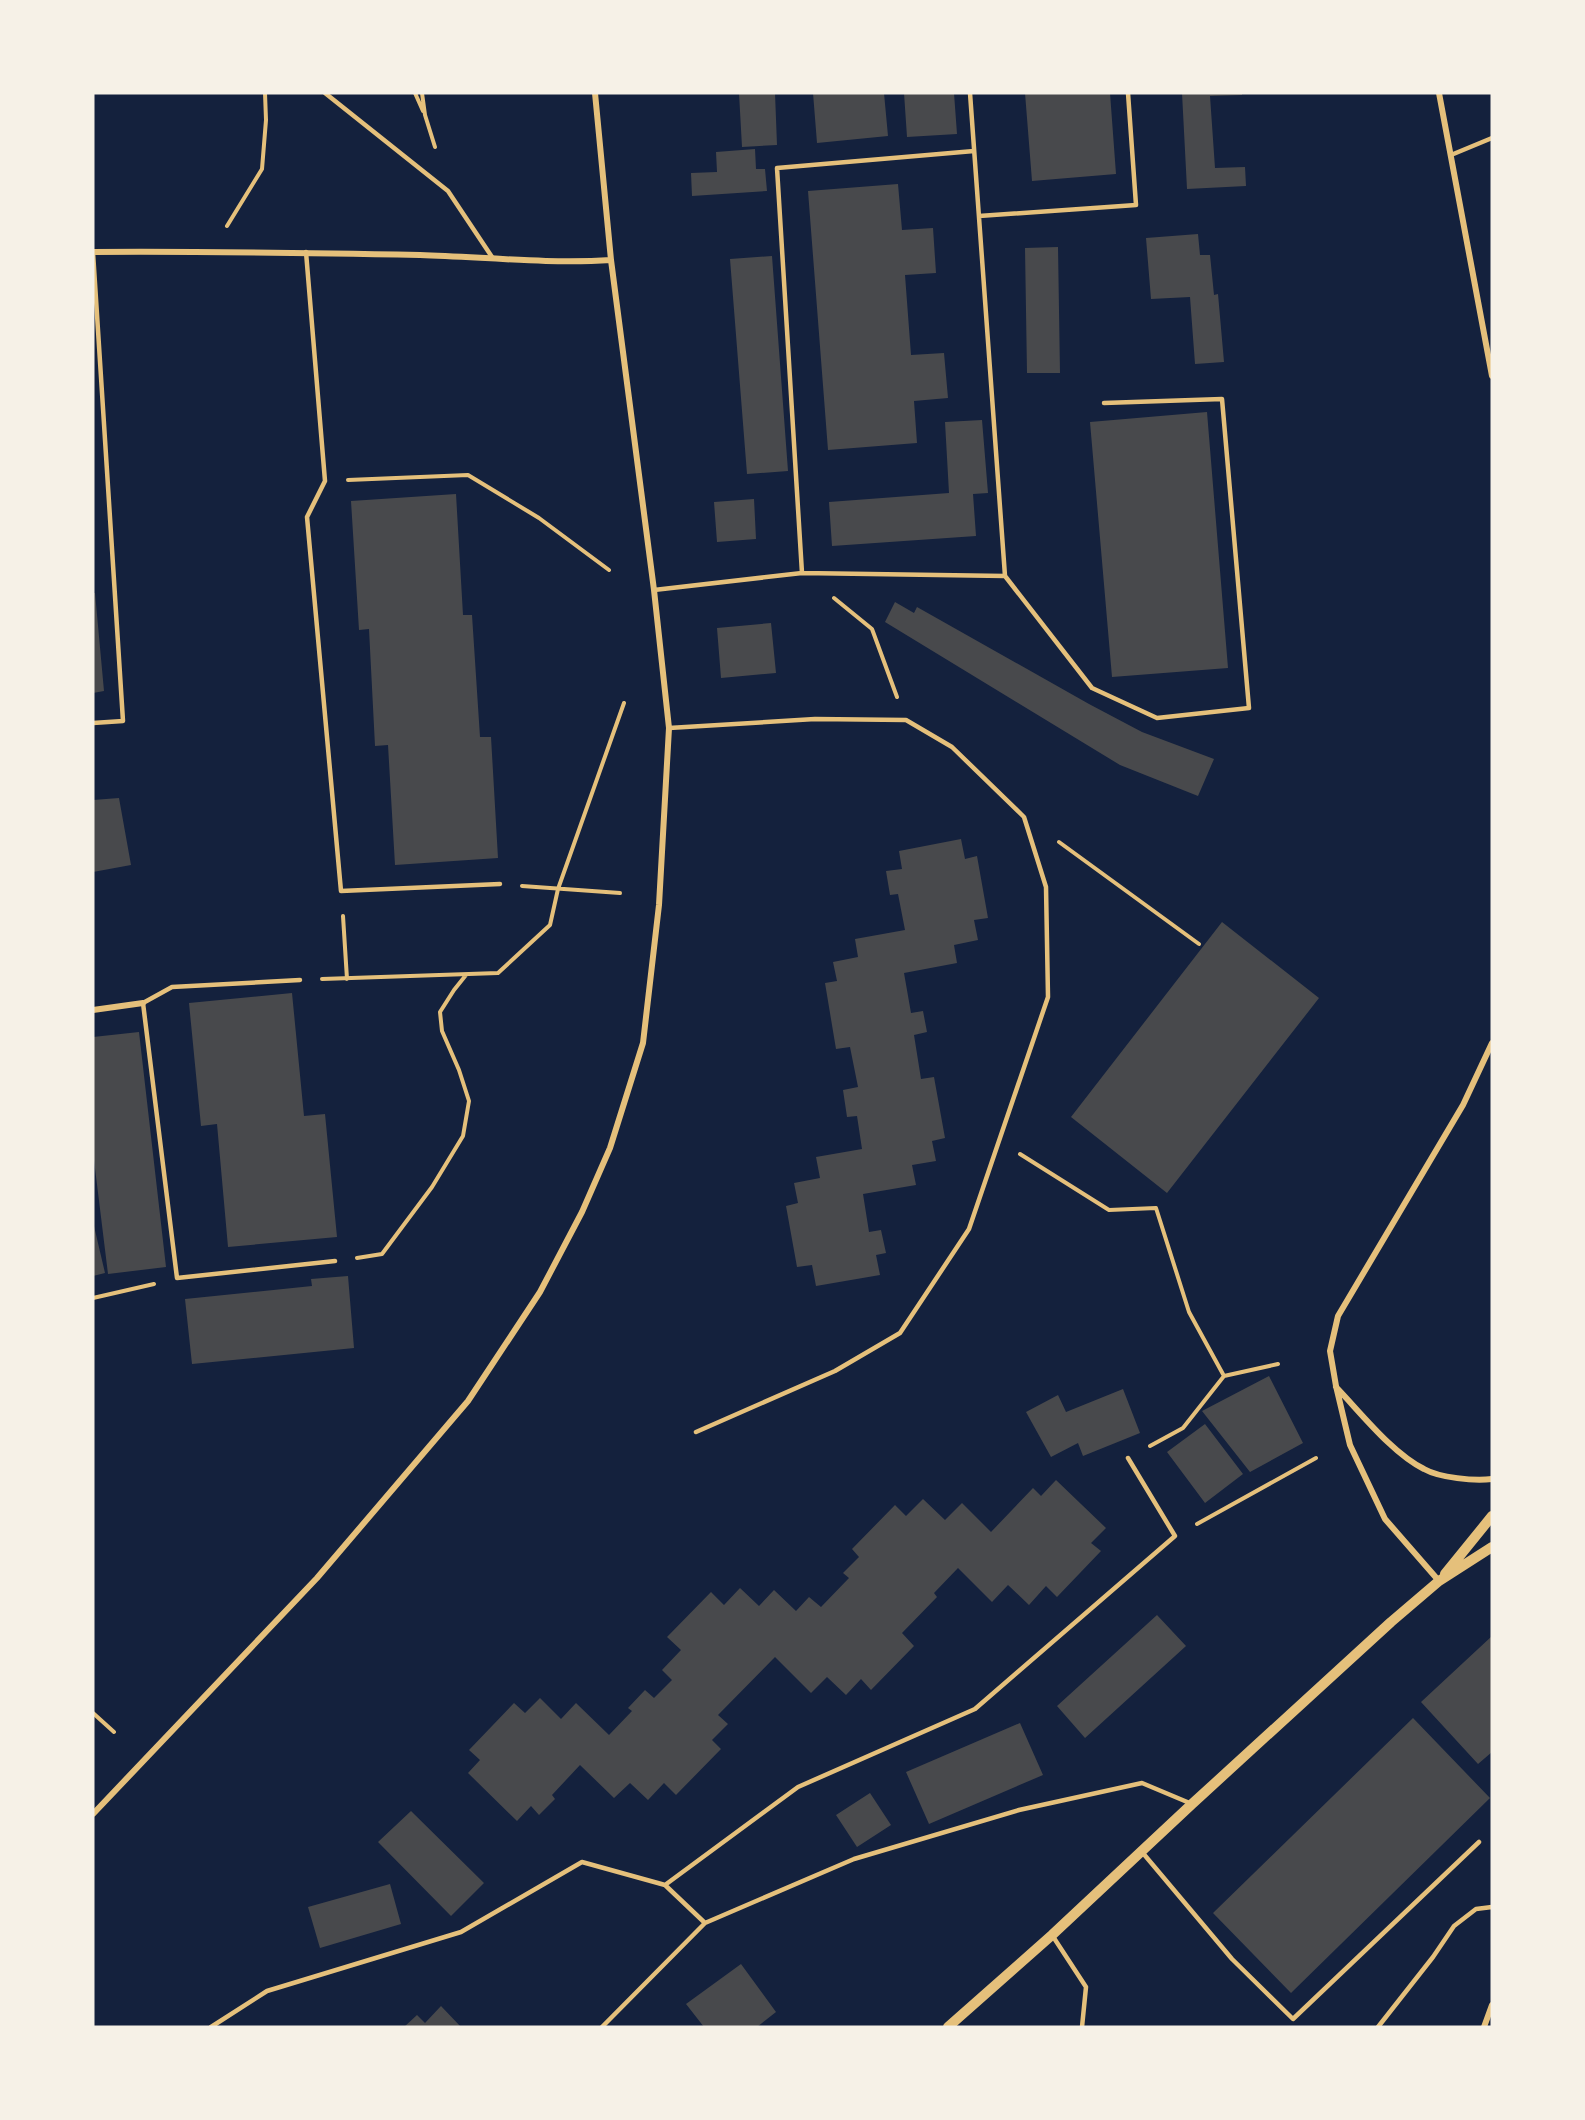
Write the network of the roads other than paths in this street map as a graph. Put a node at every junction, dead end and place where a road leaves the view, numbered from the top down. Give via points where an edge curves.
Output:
1 (325, 93) edge
2 (595, 93) edge
3 (970, 93) edge
4 (1128, 93) edge
5 (1439, 93) edge
6 (1492, 138) edge
7 (974, 151) junction
8 (1451, 155) junction
9 (979, 216) junction
10 (93, 252) edge
11 (306, 252) junction
12 (492, 257) junction
13 (611, 260) junction
14 (1492, 376) edge
15 (1104, 403) dead end
16 (802, 573) junction
17 (1005, 576) junction
18 (654, 590) junction
19 (93, 723) edge
20 (669, 728) junction
21 (500, 884) road end
22 (300, 980) dead end
23 (143, 1003) junction
24 (93, 1010) edge
25 (1492, 1043) edge
26 (335, 1261) road end
27 (1336, 1386) junction
28 (696, 1432) dead end
29 (1128, 1458) road end
30 (1492, 1479) edge
31 (1492, 1516) edge
32 (1492, 1547) edge
33 (1439, 1581) junction
34 (1192, 1804) junction
35 (93, 1814) edge
36 (1479, 1842) dead end
37 (1142, 1852) junction
38 (665, 1885) junction
39 (1492, 1906) edge
40 (705, 1923) junction
41 (1052, 1935) junction
42 (1492, 2005) edge
43 (211, 2027) edge
44 (602, 2027) edge
45 (948, 2027) edge
46 (1082, 2027) edge
47 (1378, 2027) edge
48 (1484, 2027) edge

1 - 12 lane via 448,191
2 - 13 street
3 - 7 lane
4 - 9 lane via 1136,206
5 - 8 street
6 - 8 lane
7 - 9 lane
7 - 16 lane via 777,168
8 - 14 street
9 - 17 lane
10 - 11 street
10 - 19 lane via 123,721
11 - 12 street
11 - 21 lane via 325,482 307,517 341,891
12 - 13 street
13 - 18 street
15 - 17 lane via 1222,399 1250,708 1157,718 1092,688
16 - 17 lane
16 - 18 lane
18 - 20 street
20 - 28 lane via 784,720 906,720 952,747 1024,817 1046,887 1048,997 969,1229 900,1333 835,1371
20 - 35 street via 659,904 643,1043 610,1148 540,1292 468,1401 317,1578
22 - 23 lane via 172,987
23 - 24 street
23 - 26 lane via 177,1278
25 - 27 street via 1463,1105 1338,1316 1330,1351
27 - 30 street via 1392,1446 1425,1470 1472,1481
27 - 33 street via 1350,1445 1385,1520
29 - 38 lane via 1175,1536 975,1709 798,1787
31 - 33 street
32 - 33 street
33 - 34 street
34 - 37 street
34 - 40 lane via 1142,1783 1019,1810 854,1859
36 - 37 lane via 1293,2019 1232,1959
37 - 41 street
38 - 40 lane
38 - 43 lane via 582,1862 461,1932 267,1991
39 - 47 lane via 1476,1909 1454,1926
40 - 44 lane
41 - 45 street
41 - 46 lane via 1086,1987
42 - 48 street

